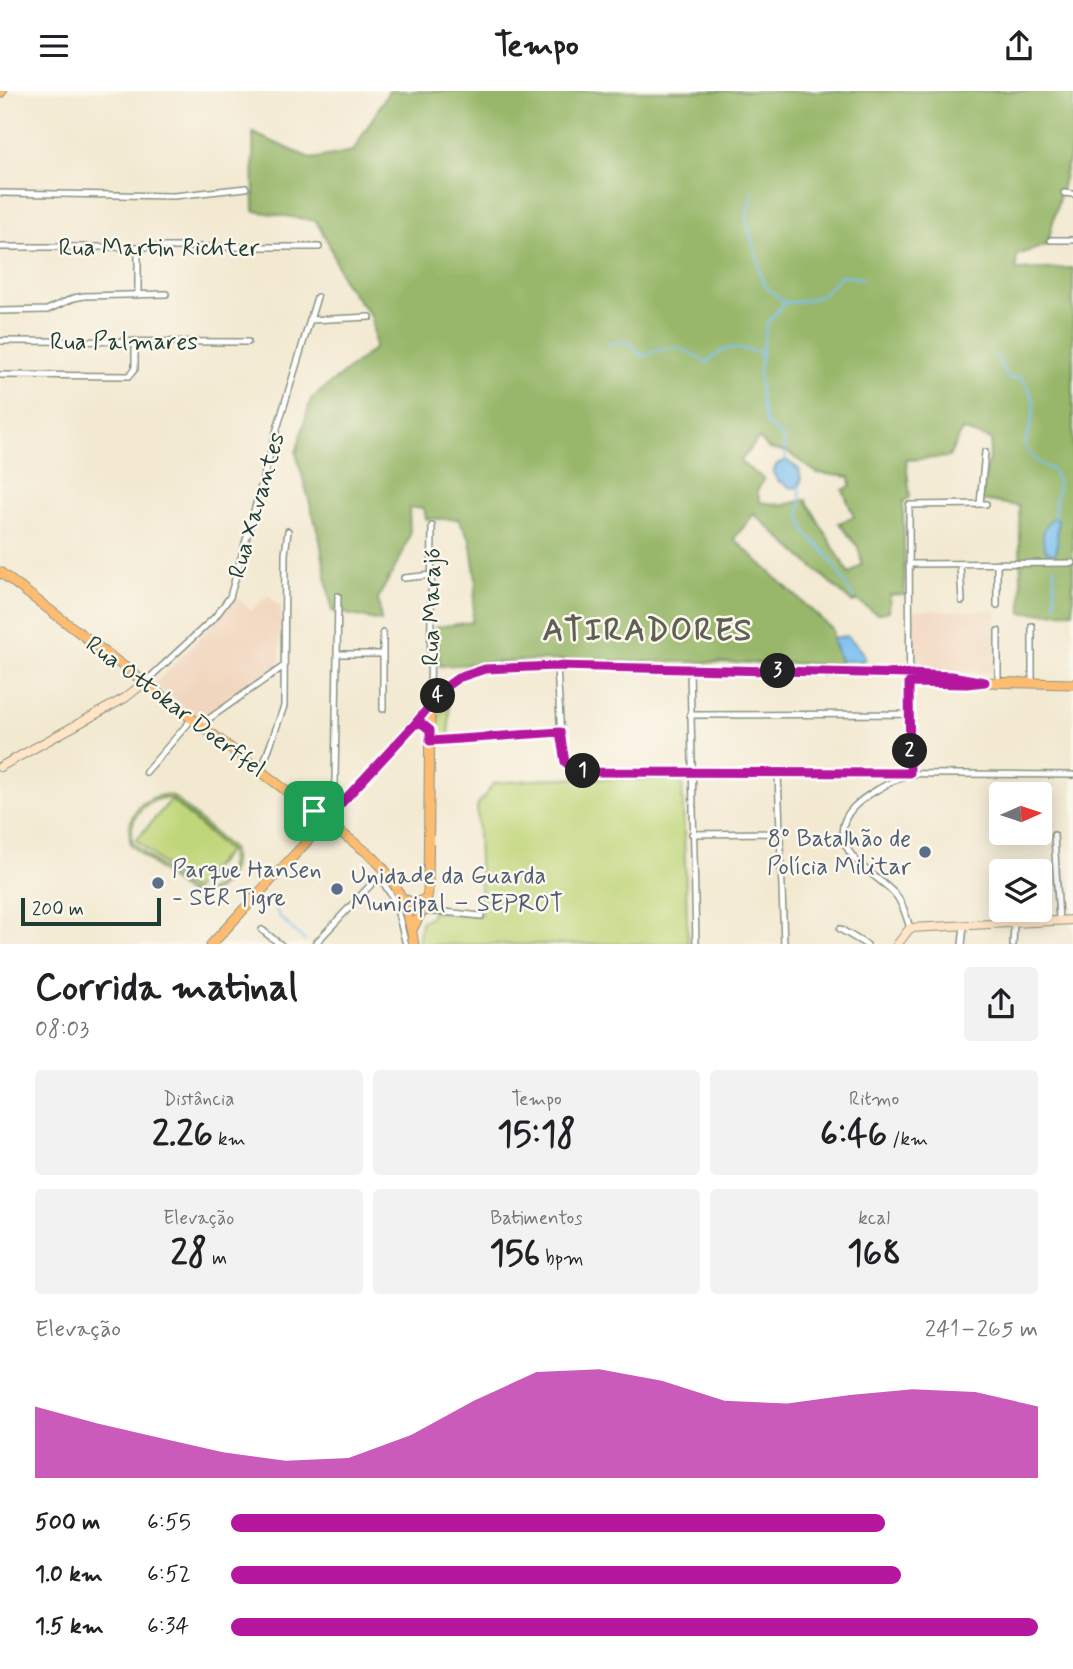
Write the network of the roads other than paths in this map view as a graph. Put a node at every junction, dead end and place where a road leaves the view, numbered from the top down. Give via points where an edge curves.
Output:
1 (246, 188) dead end
2 (0, 193) edge
3 (1064, 194) dead end
4 (1073, 194) edge
5 (1051, 240) dead end
6 (1073, 240) edge
7 (0, 247) edge
8 (138, 247) junction
9 (319, 247) dead end
10 (166, 294) dead end
11 (138, 295) junction
12 (317, 297) dead end
13 (0, 311) edge
14 (370, 317) dead end
15 (310, 320) junction
16 (0, 341) edge
17 (135, 341) junction
18 (248, 342) dead end
19 (0, 376) edge
20 (985, 452) dead end
21 (432, 526) dead end
22 (289, 531) dead end
23 (997, 563) junction
24 (1073, 563) edge
25 (909, 564) junction
26 (960, 564) junction
27 (0, 572) edge
28 (432, 575) junction
29 (404, 578) dead end
30 (338, 596) dead end
31 (962, 601) dead end
32 (997, 605) dead end
33 (1032, 626) dead end
34 (998, 631) dead end
35 (383, 633) dead end
36 (383, 653) junction
37 (337, 654) junction
38 (284, 666) junction
39 (556, 666) junction
40 (690, 669) junction
41 (909, 679) junction
42 (998, 682) junction
43 (145, 683) junction
44 (1032, 683) junction
45 (1073, 684) edge
46 (430, 705) junction
47 (383, 709) dead end
48 (909, 714) junction
49 (690, 715) junction
50 (196, 722) junction
51 (414, 725) junction
52 (430, 730) junction
53 (560, 732) junction
54 (430, 741) junction
55 (0, 767) edge
56 (261, 771) junction
57 (146, 772) dead end
58 (691, 772) junction
59 (778, 773) junction
60 (910, 773) junction
61 (1073, 775) edge
62 (335, 810) junction
63 (314, 811) junction
64 (326, 820) junction
65 (780, 833) junction
66 (692, 834) junction
67 (1054, 835) dead end
68 (384, 876) junction
69 (427, 898) junction
70 (403, 899) junction
71 (422, 912) junction
72 (481, 916) dead end
73 (1059, 920) junction
74 (1073, 920) edge
75 (1014, 923) junction
76 (964, 925) junction
77 (910, 928) junction
78 (840, 929) dead end
79 (262, 930) dead end
80 (412, 930) junction
81 (211, 944) edge
82 (281, 944) edge
83 (314, 944) edge
84 (406, 944) edge
85 (414, 944) edge
86 (696, 944) edge
87 (705, 944) edge
88 (784, 944) edge
89 (867, 944) edge
90 (897, 944) edge
91 (962, 944) edge
92 (1013, 944) edge

1 - 2 street via 174,196
3 - 4 street
5 - 6 street
7 - 8 street, Rua Martin Richter
8 - 9 street, Rua Martin Richter
8 - 11 street
10 - 11 street
11 - 13 street via 78,297 47,310
12 - 15 street, Rua Xavantes
14 - 15 street
15 - 43 street, Rua Xavantes via 230,597
16 - 17 street, Rua Palmares
17 - 18 street, Rua Palmares
17 - 19 street via 136,363 133,373 125,377
20 - 25 street via 983,504 909,505
21 - 28 street, Rua Marajó
22 - 38 street
23 - 24 street
23 - 26 street
23 - 32 street
25 - 26 street
25 - 41 street
26 - 31 street
27 - 43 main road, Rua Ottokar Doerffel
28 - 29 street
28 - 46 street, Rua Marajó
30 - 37 street
33 - 44 street
34 - 42 street
35 - 36 street
36 - 37 street
36 - 47 street
37 - 62 street via 335,781 329,797
38 - 50 street
38 - 56 street via 282,712
39 - 40 main road
39 - 46 main road via 505,666 471,672 451,683
39 - 53 street
40 - 41 main road
40 - 49 street
41 - 42 main road via 952,676
41 - 48 street
42 - 44 main road
43 - 50 main road, Rua Ottokar Doerffel
43 - 55 street
44 - 45 main road
46 - 51 main road
46 - 52 main road, Rua Marajó
48 - 49 street
48 - 60 street
49 - 58 street
50 - 56 main road, Rua Ottokar Doerffel
50 - 57 street
51 - 52 main road via 423,723
51 - 62 main road
52 - 54 main road, Rua Marajó
53 - 54 street
53 - 58 street via 562,757 569,767 587,772
54 - 69 main road, Rua Marajó
56 - 63 main road, Rua Ottokar Doerffel
58 - 59 street
58 - 66 street
59 - 60 street
59 - 65 street
60 - 61 street
60 - 77 street via 862,797 844,827 853,857 896,895
62 - 63 main road
62 - 64 main road
63 - 64 main road, Rua Ottokar Doerffel
64 - 68 main road, Rua Ottokar Doerffel via 370,854
64 - 81 main road
65 - 66 street
65 - 88 street
66 - 86 street
67 - 73 street
68 - 70 main road, Rua Ottokar Doerffel
68 - 83 street
68 - 84 street
69 - 70 main road via 415,903
69 - 71 main road, Rua Marajó
70 - 80 main road, Rua Ottokar Doerffel
71 - 72 street
71 - 80 main road, Rua Marajó
73 - 74 street
73 - 75 street
75 - 76 street
75 - 92 street
76 - 77 street
76 - 91 street
77 - 90 street
78 - 89 street
79 - 82 street
80 - 85 main road, Rua Ottokar Doerffel
86 - 87 street

